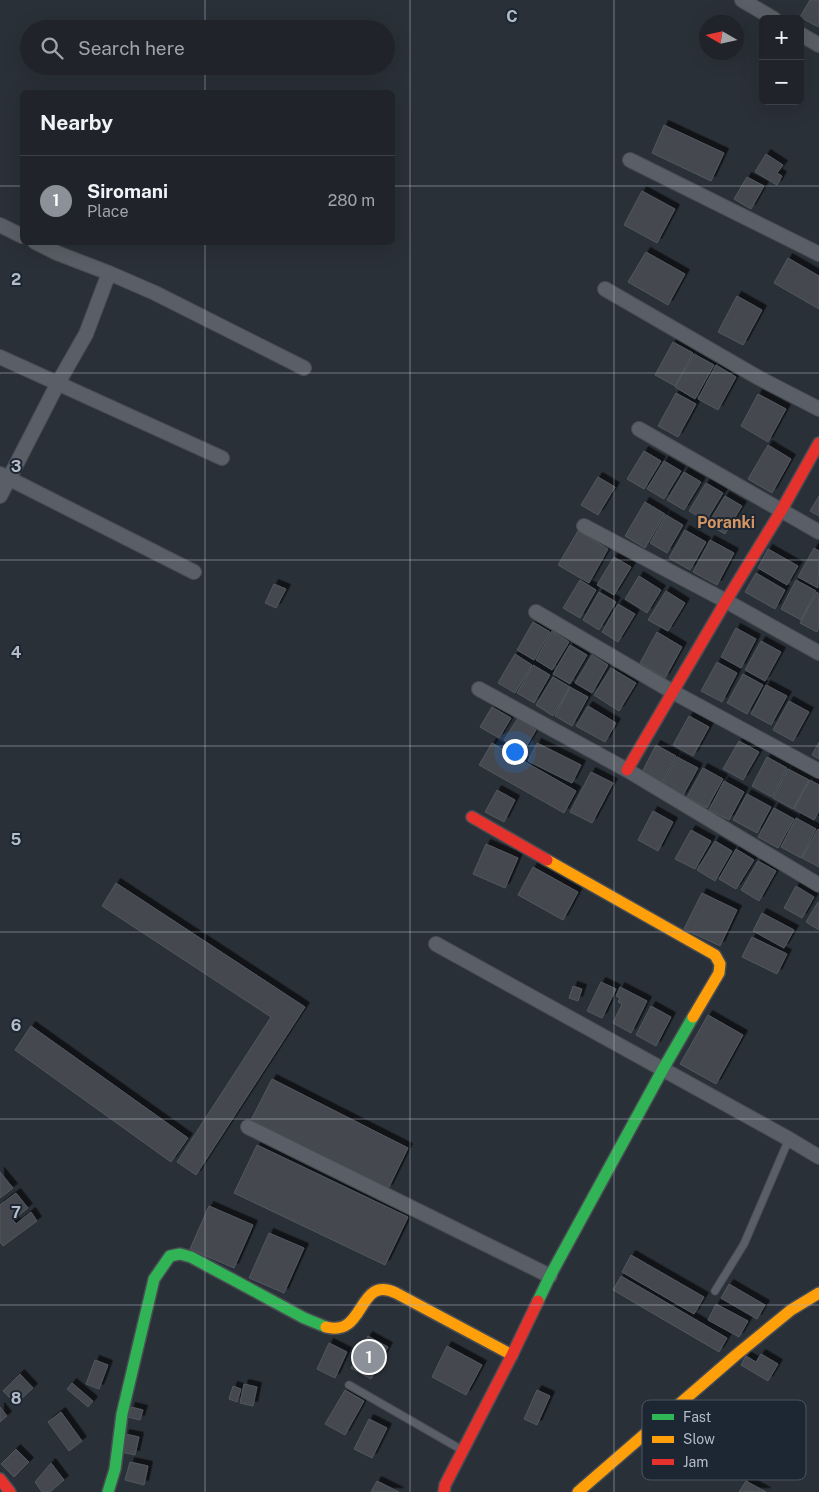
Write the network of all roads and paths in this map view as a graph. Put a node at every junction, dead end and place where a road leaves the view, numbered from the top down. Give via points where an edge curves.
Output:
1 (742, 0) edge
2 (767, 15) edge
3 (804, 36) edge
4 (819, 45) edge
5 (630, 160) dead end
6 (0, 225) edge
7 (20, 235) edge
8 (41, 245) edge
9 (819, 254) edge
10 (109, 273) junction
11 (605, 289) dead end
12 (0, 357) edge
13 (304, 368) dead end
14 (58, 383) junction
15 (819, 409) edge
16 (639, 429) dead end
17 (819, 443) edge
18 (222, 458) dead end
19 (5, 476) edge
20 (0, 496) edge
21 (781, 511) junction
22 (584, 526) dead end
23 (819, 532) edge
24 (194, 572) dead end
25 (726, 601) junction
26 (536, 612) dead end
27 (819, 653) edge
28 (479, 689) dead end
29 (673, 692) junction
30 (627, 770) junction
31 (819, 771) edge
32 (472, 817) dead end
33 (819, 885) edge
34 (436, 944) dead end
35 (663, 1069) junction
36 (248, 1127) dead end
37 (789, 1138) junction
38 (819, 1157) edge
39 (550, 1276) junction
40 (715, 1291) dead end
41 (819, 1293) edge
42 (512, 1355) junction
43 (349, 1385) dead end
44 (684, 1400) edge
45 (642, 1437) edge
46 (463, 1450) junction
47 (0, 1479) edge
48 (10, 1492) edge
49 (108, 1492) edge
50 (444, 1492) edge
51 (578, 1492) edge

1 - 2 street
3 - 4 street
5 - 9 street
6 - 7 street
8 - 10 street
10 - 13 street
10 - 14 street via 86,334
11 - 15 street
12 - 14 street
14 - 18 street
14 - 19 street
16 - 21 street
17 - 21 street
19 - 20 street
19 - 24 street
21 - 23 street
21 - 25 street
22 - 25 street
25 - 27 street
25 - 29 street
26 - 29 street
28 - 30 street
29 - 30 street
29 - 31 street
30 - 33 street
32 - 35 street via 719,961 719,973
34 - 35 street
35 - 37 street
35 - 39 street
36 - 39 street
37 - 38 street
37 - 40 lane via 744,1244
39 - 42 street
41 - 44 street via 791,1310
42 - 46 street
42 - 49 street via 383,1289 367,1299 347,1326 331,1328 304,1318 192,1257 170,1256 154,1279 122,1414 115,1469
43 - 46 lane
45 - 51 street
46 - 50 street
47 - 48 street

